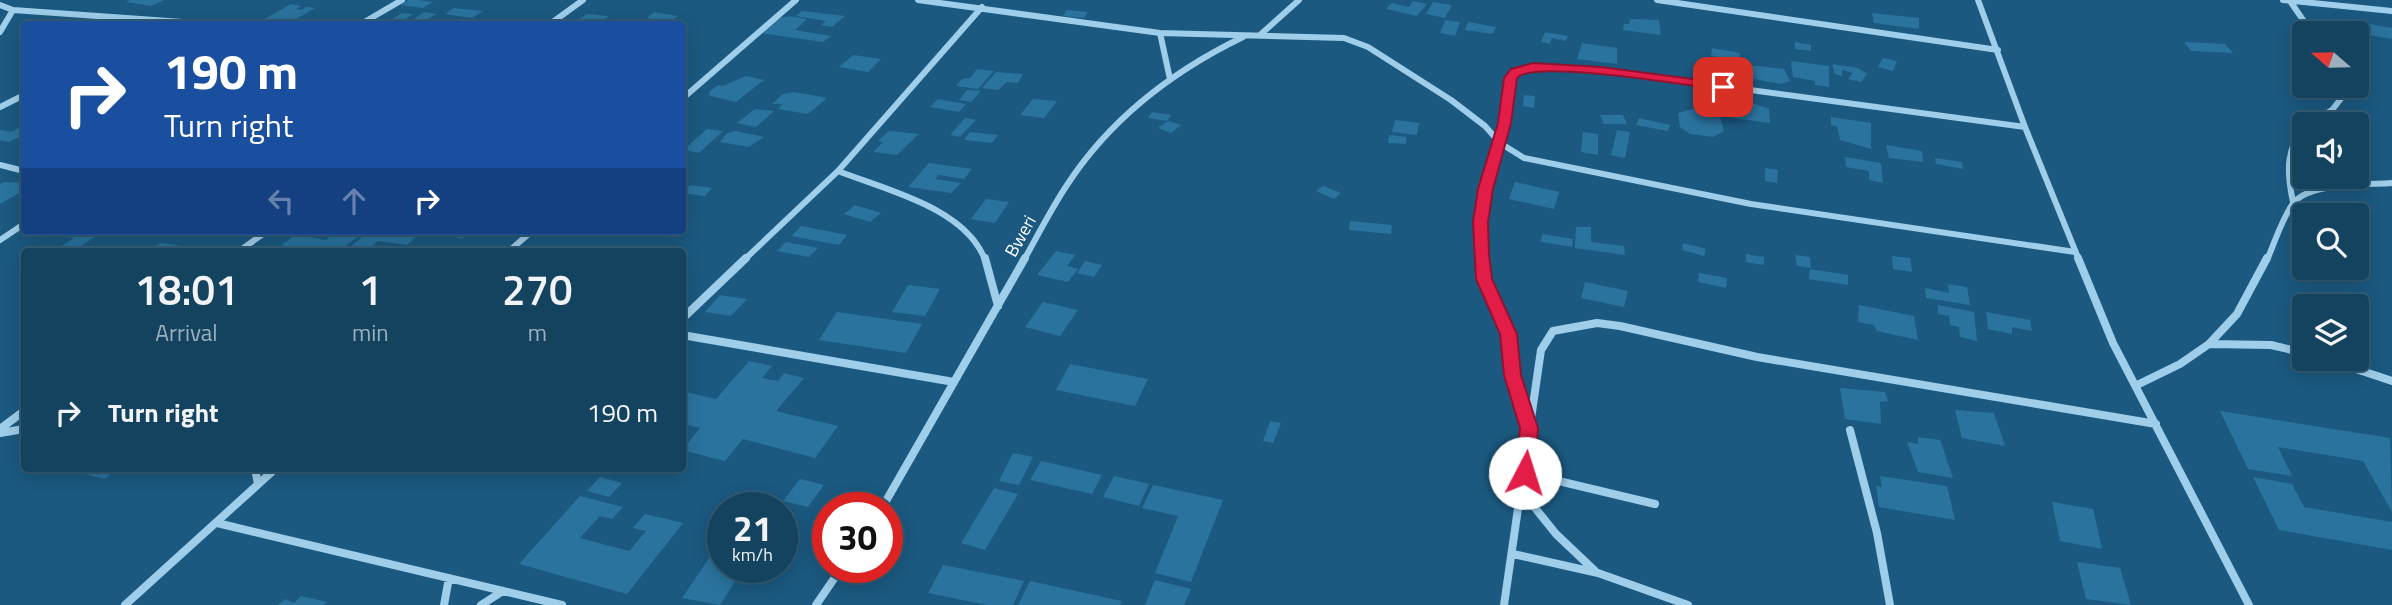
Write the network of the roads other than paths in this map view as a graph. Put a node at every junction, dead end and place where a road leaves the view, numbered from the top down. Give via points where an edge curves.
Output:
1 (402, 0) edge
2 (583, 0) edge
3 (796, 0) edge
4 (918, 0) edge
5 (1299, 0) edge
6 (1657, 0) edge
7 (1978, 0) edge
8 (2284, 0) edge
9 (2290, 1) edge
10 (0, 5) edge
11 (982, 7) junction
12 (13, 9) junction
13 (2392, 10) edge
14 (160, 21) edge
15 (366, 21) edge
16 (554, 21) edge
17 (2304, 21) edge
18 (0, 22) edge
19 (8, 22) junction
20 (0, 32) edge
21 (1160, 33) junction
22 (1247, 35) junction
23 (1259, 35) junction
24 (1998, 50) junction
25 (1170, 79) junction
26 (21, 96) edge
27 (686, 96) edge
28 (2342, 98) edge
29 (0, 107) edge
30 (2329, 112) edge
31 (2025, 127) junction
32 (1500, 143) junction
33 (2292, 144) edge
34 (0, 165) edge
35 (21, 170) edge
36 (838, 171) junction
37 (2392, 183) edge
38 (2293, 202) junction
39 (21, 226) edge
40 (262, 235) edge
41 (527, 235) edge
42 (0, 240) edge
43 (244, 248) edge
44 (513, 248) edge
45 (2075, 252) junction
46 (998, 307) junction
47 (686, 315) edge
48 (686, 336) edge
49 (2209, 344) junction
50 (2292, 350) edge
51 (2362, 371) edge
52 (2392, 381) edge
53 (954, 382) junction
54 (2137, 385) junction
55 (21, 414) edge
56 (2156, 424) junction
57 (1529, 428) junction
58 (21, 429) edge
59 (1850, 430) dead end
60 (0, 431) edge
61 (256, 472) edge
62 (272, 472) edge
63 (1525, 473) junction
64 (258, 484) junction
65 (891, 492) edge
66 (1522, 492) junction
67 (1655, 504) dead end
68 (217, 523) junction
69 (1513, 554) junction
70 (1598, 573) junction
71 (449, 578) junction
72 (831, 583) edge
73 (503, 591) junction
74 (125, 605) edge
75 (444, 605) edge
76 (481, 605) edge
77 (562, 605) edge
78 (816, 605) edge
79 (1504, 605) edge
80 (1688, 605) edge
81 (1890, 605) edge
82 (2249, 605) edge

1 - 15 street
2 - 16 street
3 - 27 street
4 - 11 street
5 - 23 street
6 - 24 street
7 - 24 street
8 - 9 street
9 - 13 street
9 - 17 street
10 - 12 street
11 - 21 street
11 - 36 street
12 - 14 street
12 - 19 street
18 - 19 street
19 - 20 street
21 - 22 street
21 - 25 street
22 - 23 street
22 - 25 street, Bweri
23 - 32 street via 1344,38 1368,47 1468,111
24 - 31 street
25 - 46 street, Bweri via 1124,115 1081,165
26 - 29 street
28 - 30 street
31 - 32 street via 1601,70 1533,66 1515,71 1510,78
31 - 45 street
32 - 45 street via 1524,158 1653,186
32 - 57 street via 1480,222 1484,279 1508,334 1513,375
33 - 38 street via 2288,172
34 - 35 street
36 - 46 street via 952,218 974,237 985,257
36 - 47 street
37 - 38 street via 2324,189 2304,193
38 - 49 street via 2256,283 2237,314
39 - 42 street
40 - 43 street
41 - 44 street
45 - 54 street via 2113,343
46 - 53 street, Bweri
48 - 53 street
49 - 50 street
49 - 54 street
51 - 52 street
53 - 65 street, Bweri
54 - 56 street
55 - 60 street
56 - 57 street via 1757,357 1597,323 1553,331 1547,337
56 - 82 street
57 - 63 street
58 - 60 street
59 - 81 street
61 - 64 street
62 - 64 street
63 - 66 street
63 - 67 street
64 - 68 street
66 - 69 street
66 - 70 street via 1567,547
68 - 71 street
68 - 74 street
69 - 70 street
69 - 79 street
70 - 80 street
71 - 73 street
71 - 75 street
72 - 78 street
73 - 76 street
73 - 77 street

